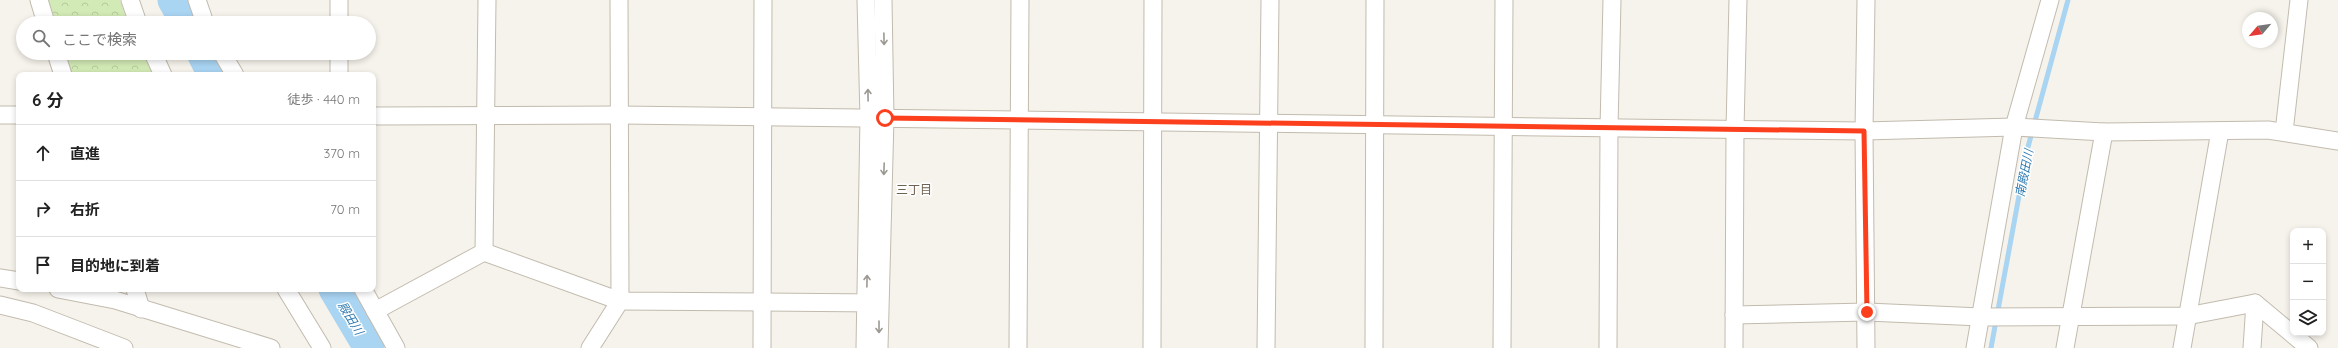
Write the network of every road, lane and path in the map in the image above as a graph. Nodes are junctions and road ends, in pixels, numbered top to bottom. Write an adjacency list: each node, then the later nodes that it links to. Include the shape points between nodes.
1 (39, 0): 20 (street)
2 (130, 0): 21 (street)
3 (197, 0): 22 (street)
4 (339, 0): 23 (street)
5 (487, 0): 36 (street)
6 (619, 0): 34 (street)
7 (763, 0): 37 (street)
8 (866, 0): 38 (street, one-way to 8)
9 (883, 0): 38 (street, one-way to 38)
10 (1020, 0): 39 (street)
11 (1153, 0): 40 (street)
12 (1270, 0): 41 (street)
13 (1375, 0): 42 (street)
14 (1504, 0): 43 (street)
15 (1612, 0): 44 (street)
16 (1738, 0): 46 (street)
17 (1866, 0): 48 (street)
18 (2050, 0): 45 (street)
19 (2299, 0): 50 (street)
20 (44, 16)
21 (136, 16)
22 (203, 16)
23 (339, 16)
24 (58, 60): 28 (street)
25 (156, 60): 29 (street)
26 (226, 60): 30 (street)
27 (339, 60): 31 (street)
28 (62, 72)
29 (162, 72)
30 (233, 72)
31 (339, 72)
32 (0, 115): 33 (street)
33 (16, 115)
34 (620, 115): 36 (street); 37 (street); 59 (street)
35 (376, 116): 36 (street)
36 (486, 116): 52 (street)
37 (762, 117): 38 (street); 60 (street)
38 (877, 118): 39 (street); 62 (street)
39 (1018, 120): 40 (street); 79 (street)
40 (1153, 122): 41 (street); 80 (street)
41 (1268, 123): 42 (street); 81 (street)
42 (1374, 125): 43 (street); 82 (street)
43 (1503, 126): 44 (street); 83 (street)
44 (1609, 128): 46 (street); 84 (street)
45 (2018, 128): 48 (street); 49 (street); 70 (street)
46 (1735, 129): 48 (street); 67 (street)
47 (2220, 130): 49 (street); 50 (street); 69 (street)
48 (1864, 131): 66 (street)
49 (2104, 132): 68 (street)
50 (2284, 132): 51 (street)
51 (2338, 141)
52 (484, 252): 59 (street); 65 (street)
53 (0, 278): 54 (street)
54 (16, 281)
55 (74, 292): 64 (street, via 116,300)
56 (136, 292): 64 (street)
57 (288, 292): 73 (street)
58 (364, 292): 65 (street)
59 (620, 301): 60 (street); 75 (street)
60 (763, 302): 62 (street); 76 (street)
61 (2255, 302): 69 (street); 90 (street); 91 (street)
62 (873, 303): 77 (street); 78 (street, one-way to 78)
63 (0, 305): 71 (street, via 33,313)
64 (141, 309): 72 (street)
65 (376, 310): 74 (street)
66 (1867, 312): 67 (street); 70 (street); 86 (street)
67 (1734, 315): 85 (street)
68 (2072, 316): 69 (street); 70 (street); 88 (street)
69 (2187, 316): 89 (street)
70 (1985, 317): 87 (street)
71 (124, 348)
72 (271, 348)
73 (322, 348)
74 (396, 348)
75 (590, 348)
76 (762, 348)
77 (865, 348)
78 (879, 348)
79 (1018, 348)
80 (1152, 348)
81 (1266, 348)
82 (1374, 348)
83 (1502, 348)
84 (1608, 348)
85 (1734, 348)
86 (1866, 348)
87 (1975, 348)
88 (2065, 348)
89 (2182, 348)
90 (2252, 348)
91 (2308, 348)

